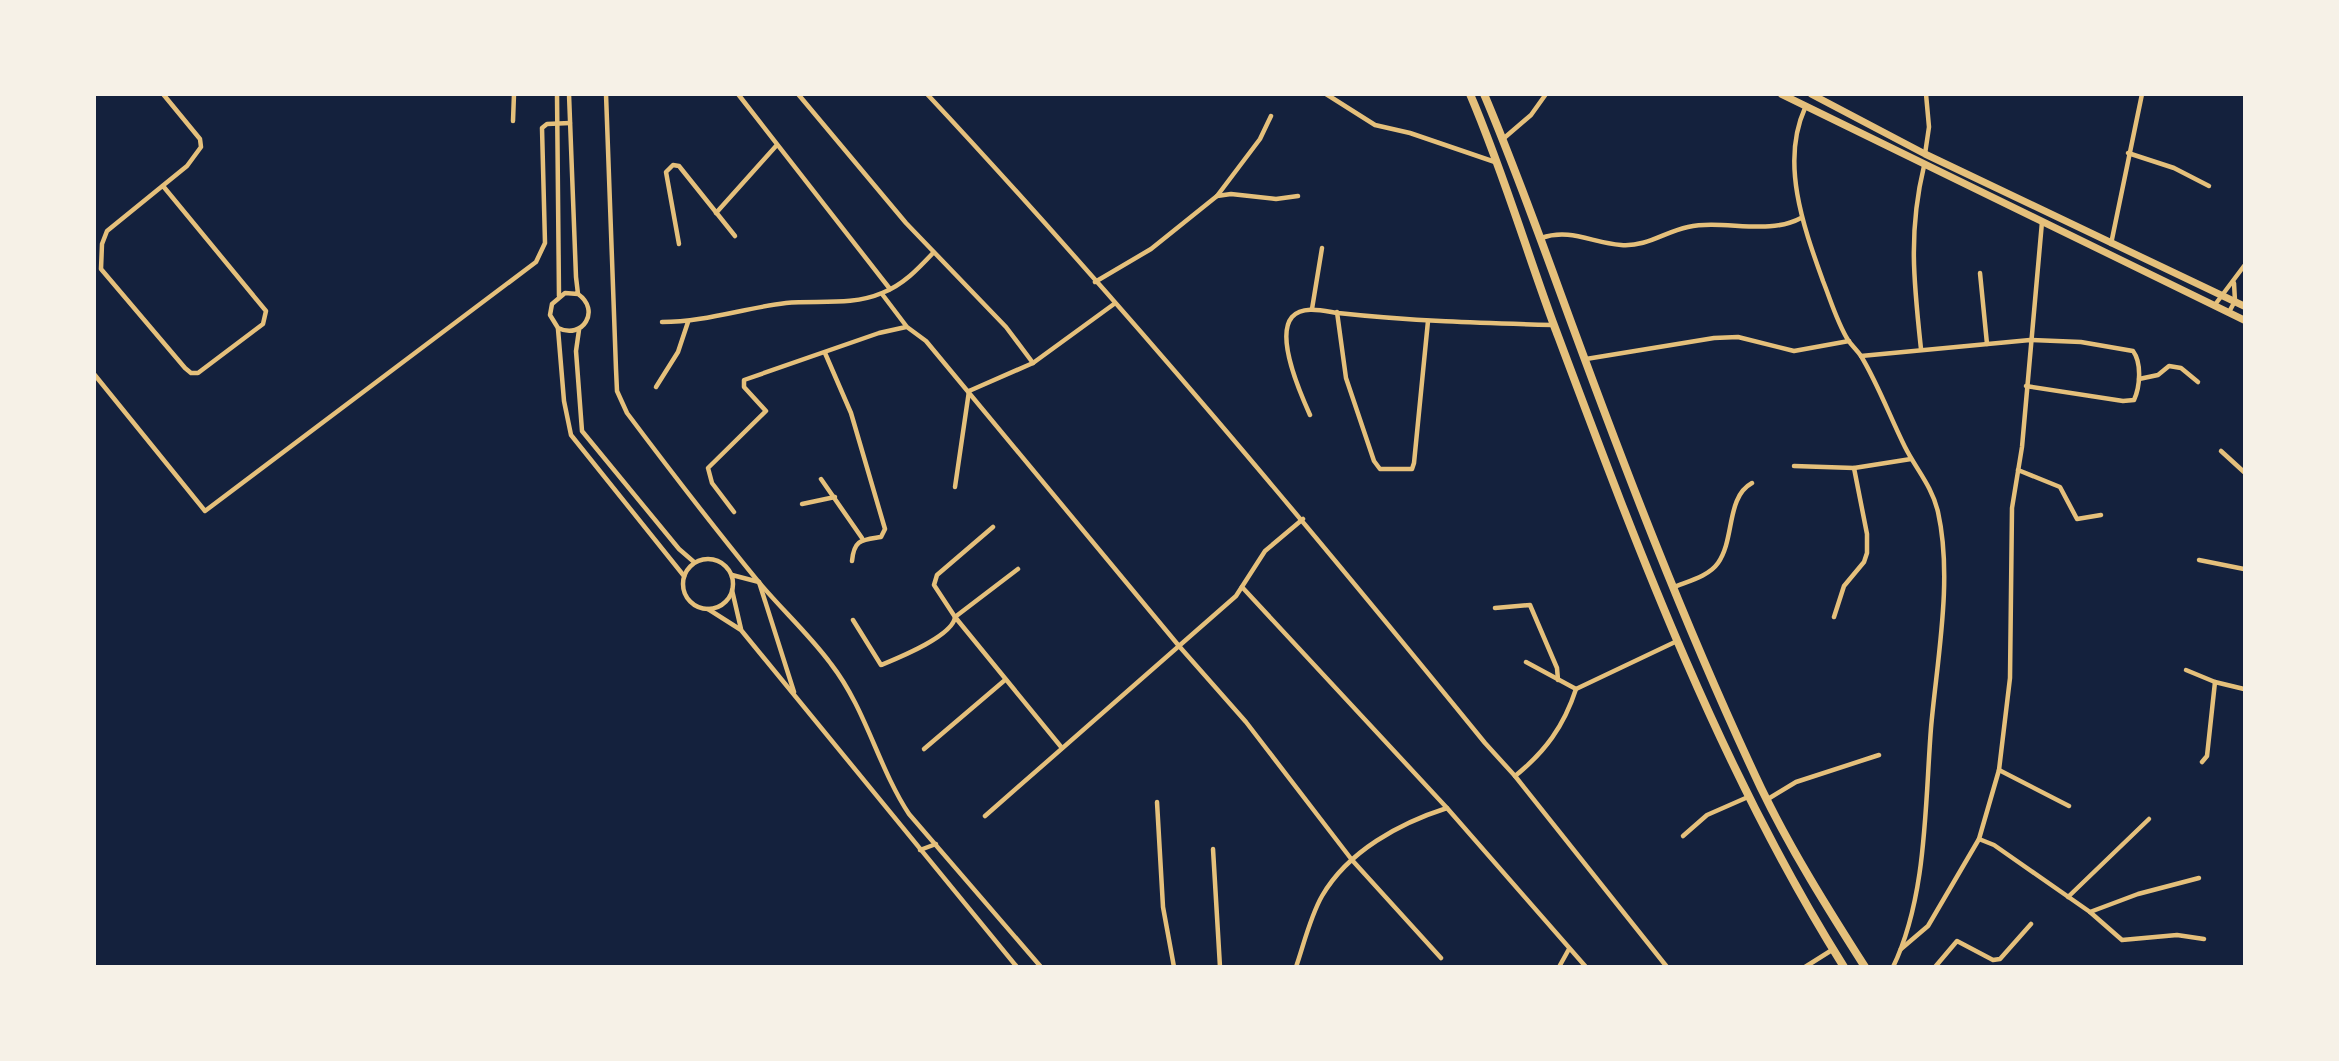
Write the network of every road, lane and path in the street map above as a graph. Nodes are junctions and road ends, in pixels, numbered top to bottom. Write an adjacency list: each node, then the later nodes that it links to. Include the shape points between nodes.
1 (163, 94): 29 (street, via 200,139 201,147)
2 (514, 94): 19 (street)
3 (557, 94): 20 (street)
4 (569, 94): 21 (street)
5 (606, 94): 103 (street, via 617,391 626,413)
6 (738, 94): 23 (street)
7 (798, 94): 40 (street)
8 (927, 94): 43 (street)
9 (1326, 94): 26 (street, via 1375,125)
10 (1470, 94): 26 (main road)
11 (1484, 94): 22 (main road)
12 (1546, 94): 22 (street, via 1531,115)
13 (1781, 94): 17 (main road)
14 (1811, 94): 25 (main road)
15 (1926, 94): 25 (street, via 1929,127)
16 (2142, 94): 24 (street)
17 (1805, 108): 27 (main road); 33 (street, via 1794,146)
18 (1271, 116): 30 (street, via 1260,139)
19 (513, 121)
20 (556, 123): 21 (street); 49 (street); 73 (street, via 547,124 541,136 545,243 536,262 205,511)
21 (570, 123): 46 (street)
22 (1503, 139): 36 (main road)
23 (776, 146): 32 (street); 45 (street)
24 (2128, 153): 28 (street); 38 (street)
25 (1924, 155): 38 (main road)
26 (1499, 163): 61 (main road)
27 (1924, 166): 34 (main road); 68 (street, via 1912,240 1912,283)
28 (2209, 186)
29 (163, 187): 29 (street, via 266,311 263,324 198,373 185,368 101,269 107,231)
30 (1217, 196): 31 (street); 43 (street, via 1151,249)
31 (1298, 196)
32 (716, 214): 35 (street); 37 (street, via 679,166 670,167 666,172)
33 (1801, 218): 36 (street, via 1777,225 1688,227 1639,245 1567,233); 66 (street)
34 (2042, 222): 52 (main road); 65 (street)
35 (736, 236)
36 (1541, 238): 71 (main road)
37 (679, 244)
38 (2111, 244): 48 (main road)
39 (1322, 248): 54 (street)
40 (933, 253): 45 (street); 72 (street, via 1006,327)
41 (2245, 267): 44 (street)
42 (1980, 273): 67 (street)
43 (1095, 282): 51 (street)
44 (2234, 282): 48 (street); 50 (street)
45 (890, 289): 47 (street)
46 (578, 294): 49 (street); 64 (street, via 590,312)
47 (882, 294): 60 (street, via 859,300 788,303); 62 (street)
48 (2221, 294): 50 (main road); 52 (street)
49 (559, 296): 63 (street, via 550,314)
50 (2235, 301): 53 (main road); 56 (street)
51 (1114, 303): 72 (street); 93 (street)
52 (2214, 306): 56 (main road)
53 (2245, 306)
54 (1312, 309): 55 (street); 79 (street, via 1294,314 1287,334 1296,382)
55 (1336, 312): 58 (street); 58 (street, via 1346,378 1380,469 1406,471 1414,463)
56 (2229, 312): 57 (main road)
57 (2245, 320)
58 (1428, 321): 61 (street)
59 (662, 322): 60 (street)
60 (688, 322): 77 (street)
61 (1554, 325): 113 (main road)
62 (907, 327): 69 (street); 78 (street, via 926,341)
63 (558, 328): 64 (street); 102 (street, via 571,435)
64 (579, 330): 98 (street, via 576,351 582,431 678,549)
65 (2030, 340): 67 (street); 74 (street, via 2133,351); 76 (street)
66 (1849, 341): 70 (street); 71 (street, via 1794,351 1738,337 1714,338)
67 (1987, 344): 68 (street)
68 (1921, 349): 70 (street)
69 (825, 353): 91 (street, via 744,380 744,387 766,411 708,468 712,483); 95 (street, via 851,414 885,529 881,537)
70 (1861, 356): 81 (street)
71 (1586, 359): 105 (main road)
72 (1033, 363): 78 (street)
73 (94, 374)
74 (2139, 379): 75 (street, via 2158,375 2169,366 2180,368); 76 (street, via 2134,400 2123,401)
75 (2198, 382)
76 (2026, 386): 84 (street)
77 (656, 387)
78 (969, 391): 88 (street); 114 (street)
79 (1310, 415)
80 (2221, 451): 85 (street)
81 (1911, 459): 83 (street); 149 (street, via 1928,482 1938,513 1942,621 1924,827)
82 (1794, 466): 83 (street)
83 (1854, 468): 110 (street, via 1867,553 1844,586)
84 (2018, 470): 92 (street, via 2060,487 2077,519); 127 (street, via 2012,508 2010,678)
85 (2245, 472)
86 (821, 479): 89 (street)
87 (1752, 483): 105 (street, via 1738,495 1727,545 1718,563 1703,576)
88 (955, 487)
89 (835, 497): 90 (street); 95 (street)
90 (802, 504)
91 (734, 512)
92 (2101, 515)
93 (1303, 519): 104 (street, via 1265,551); 128 (street)
94 (993, 527): 109 (street, via 934,580)
95 (862, 538): 97 (street)
96 (2199, 560): 100 (street)
97 (852, 561)
98 (695, 562): 101 (street, via 716,560); 102 (street)
99 (1018, 569): 109 (street)
100 (2245, 569)
101 (732, 575): 103 (street); 106 (street)
102 (684, 576): 108 (street, via 686,597 695,606)
103 (759, 582): 122 (street); 138 (street, via 838,674 891,787)
104 (1242, 587): 114 (street); 133 (street)
105 (1674, 588): 130 (main road)
106 (732, 590): 108 (street, via 723,604); 112 (street)
107 (1495, 608): 118 (street, via 1530,605)
108 (708, 609): 112 (street)
109 (955, 617): 111 (street, via 950,628 881,665); 117 (street)
110 (1835, 617)
111 (853, 620)
112 (741, 630): 122 (street)
113 (1675, 642): 120 (street); 129 (main road)
114 (1179, 646): 123 (street); 141 (street, via 1246,722)
115 (1526, 662): 118 (street)
116 (2186, 670): 119 (street)
117 (1005, 680): 123 (street); 124 (street)
118 (1558, 680): 120 (street)
119 (2214, 682): 121 (street); 126 (street, via 2207,756)
120 (1576, 689): 128 (street, via 1553,739)
121 (2245, 689)
122 (796, 697): 140 (street)
123 (1062, 748): 134 (street)
124 (924, 749)
125 (1879, 755): 130 (street, via 1796,782)
126 (2202, 762)
127 (1999, 770): 132 (street); 137 (street)
128 (1515, 776): 158 (street)
129 (1749, 797): 136 (street, via 1707,815); 148 (main road)
130 (1767, 799): 161 (main road)
131 (1157, 802): 153 (street, via 1163,907)
132 (2069, 806)
133 (1447, 808): 141 (street, via 1391,831); 147 (street)
134 (985, 816)
135 (2149, 819): 143 (street)
136 (1683, 836)
137 (1979, 839): 143 (street); 149 (street, via 1928,926)
138 (936, 844): 140 (street); 152 (street)
139 (1213, 849): 154 (street)
140 (920, 850): 151 (street)
141 (1352, 860): 150 (street); 155 (street, via 1321,897)
142 (2199, 878): 144 (street)
143 (2068, 897): 144 (street)
144 (2091, 912): 146 (street, via 2126,941 2177,936)
145 (2031, 924): 163 (street, via 2000,959 1993,960 1957,941)
146 (2204, 939)
147 (1569, 949): 156 (street); 157 (street)
148 (1833, 949): 159 (street); 160 (main road)
149 (1902, 949): 162 (street)
150 (1441, 958)
151 (1017, 967)
152 (1041, 967)
153 (1174, 967)
154 (1220, 967)
155 (1296, 967)
156 (1559, 967)
157 (1586, 967)
158 (1667, 967)
159 (1805, 967)
160 (1844, 967)
161 (1865, 967)
162 (1893, 967)
163 (1935, 967)

